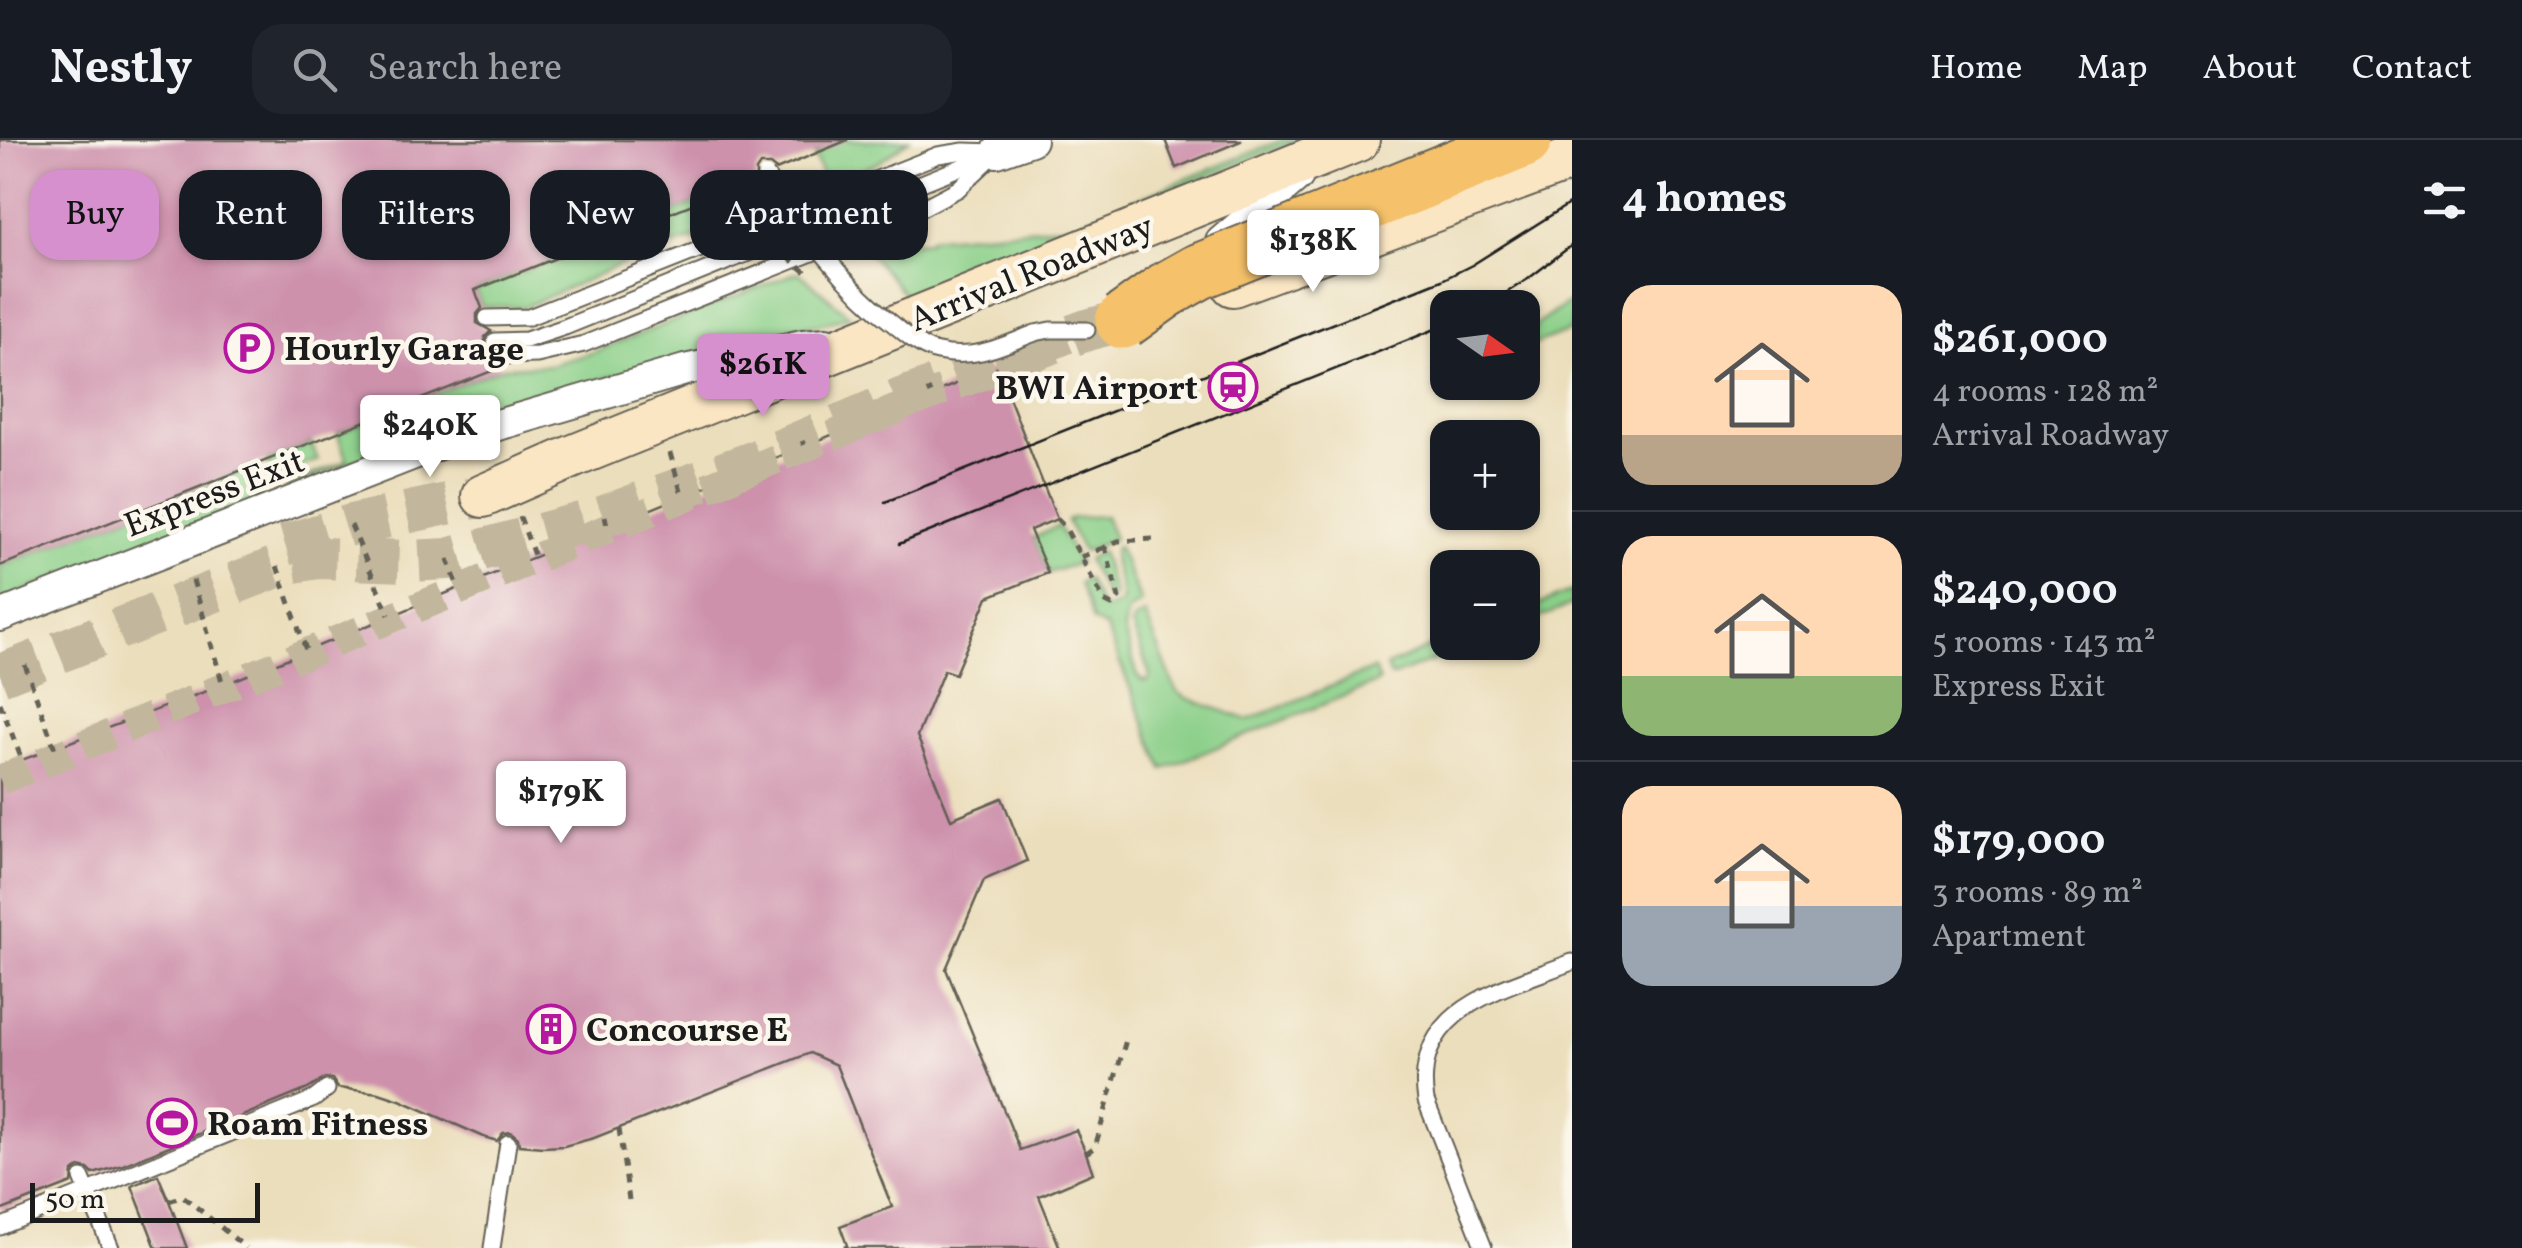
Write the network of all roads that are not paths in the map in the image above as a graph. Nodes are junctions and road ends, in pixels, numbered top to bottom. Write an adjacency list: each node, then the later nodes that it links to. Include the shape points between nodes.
1 (1031, 140): 4 (street)
2 (1524, 140): 6 (highway)
3 (1348, 144): 7 (street); 11 (main road, Arrival Roadway)
4 (997, 152): 4 (lane, bridge, via 958,190 912,213 598,339 554,352 498,348 546,335); 9 (lane, via 938,154 529,316)
5 (1572, 158): 6 (main road)
6 (1472, 179): 10 (highway, bridge, via 1198,272)
7 (1221, 242)
8 (829, 260): 10 (lane, bridge, via 884,318 928,349 949,354 985,352 1050,330)
9 (487, 318)
10 (1105, 325)
11 (862, 340): 12 (main road, Arrival Roadway); 13 (street, Express Exit, via 685,370 457,437)
12 (483, 496)
13 (0, 616)
14 (1572, 962): 21 (lane, via 1462,1009 1428,1054 1426,1101)
15 (326, 1089): 17 (lane)
16 (508, 1143): 20 (lane)
17 (84, 1184): 18 (lane); 19 (lane)
18 (0, 1227)
19 (112, 1248)
20 (492, 1248)
21 (1484, 1248)

